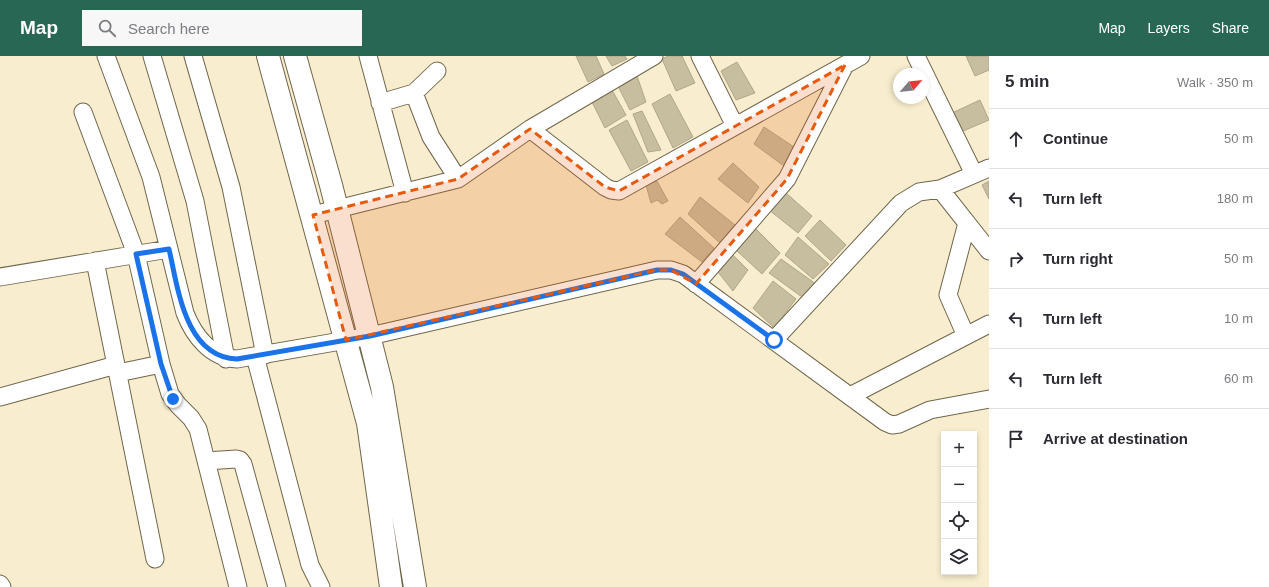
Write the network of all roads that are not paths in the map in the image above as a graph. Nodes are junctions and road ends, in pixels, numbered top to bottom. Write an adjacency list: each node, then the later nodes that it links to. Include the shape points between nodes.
1 (106, 56): 25 (street, via 152,177)
2 (152, 56): 37 (street, via 195,201)
3 (193, 56): 36 (street, via 230,182)
4 (268, 56): 23 (street)
5 (295, 56): 22 (street)
6 (368, 56): 14 (street)
7 (654, 56): 17 (street)
8 (700, 56): 16 (street)
9 (861, 56): 11 (street)
10 (916, 56): 18 (street)
11 (845, 65): 16 (street); 30 (street, via 787,179)
12 (437, 71): 13 (street)
13 (414, 93): 14 (street); 19 (street, via 431,137)
14 (380, 103): 21 (street)
15 (83, 112): 27 (street)
16 (735, 126): 17 (street, via 619,191 605,187)
17 (530, 129): 19 (street)
18 (981, 171): 20 (street)
19 (458, 179): 21 (street)
20 (940, 189): 24 (street); 35 (street, via 919,192 901,203)
21 (404, 192): 22 (street)
22 (338, 209): 23 (street); 32 (street)
23 (312, 215): 34 (street)
24 (967, 223): 26 (street); 33 (street, via 948,295)
25 (169, 249): 27 (street); 37 (street, via 188,323 203,343)
26 (989, 251)
27 (136, 254): 28 (street); 38 (street)
28 (95, 261): 29 (street); 39 (street)
29 (0, 277)
30 (696, 284): 32 (street, via 683,274 671,270 657,270); 35 (street)
31 (989, 324): 33 (street)
32 (370, 336): 34 (street); 51 (street, via 388,415)
33 (966, 336): 40 (street)
34 (346, 340): 36 (street); 50 (street, via 368,423)
35 (774, 340): 40 (street)
36 (260, 356): 37 (street); 49 (street, via 310,565)
37 (226, 359)
38 (161, 364): 39 (street); 43 (street, via 170,394 198,429)
39 (117, 369): 41 (street); 44 (street)
40 (850, 396): 42 (street, via 892,425 930,410)
41 (0, 397)
42 (989, 399)
43 (206, 461): 47 (street); 48 (street, via 236,459 243,464)
44 (155, 559)
45 (0, 584): 46 (street)
46 (2, 587)
47 (238, 587)
48 (277, 587)
49 (321, 587)
50 (391, 587)
51 (415, 587)

